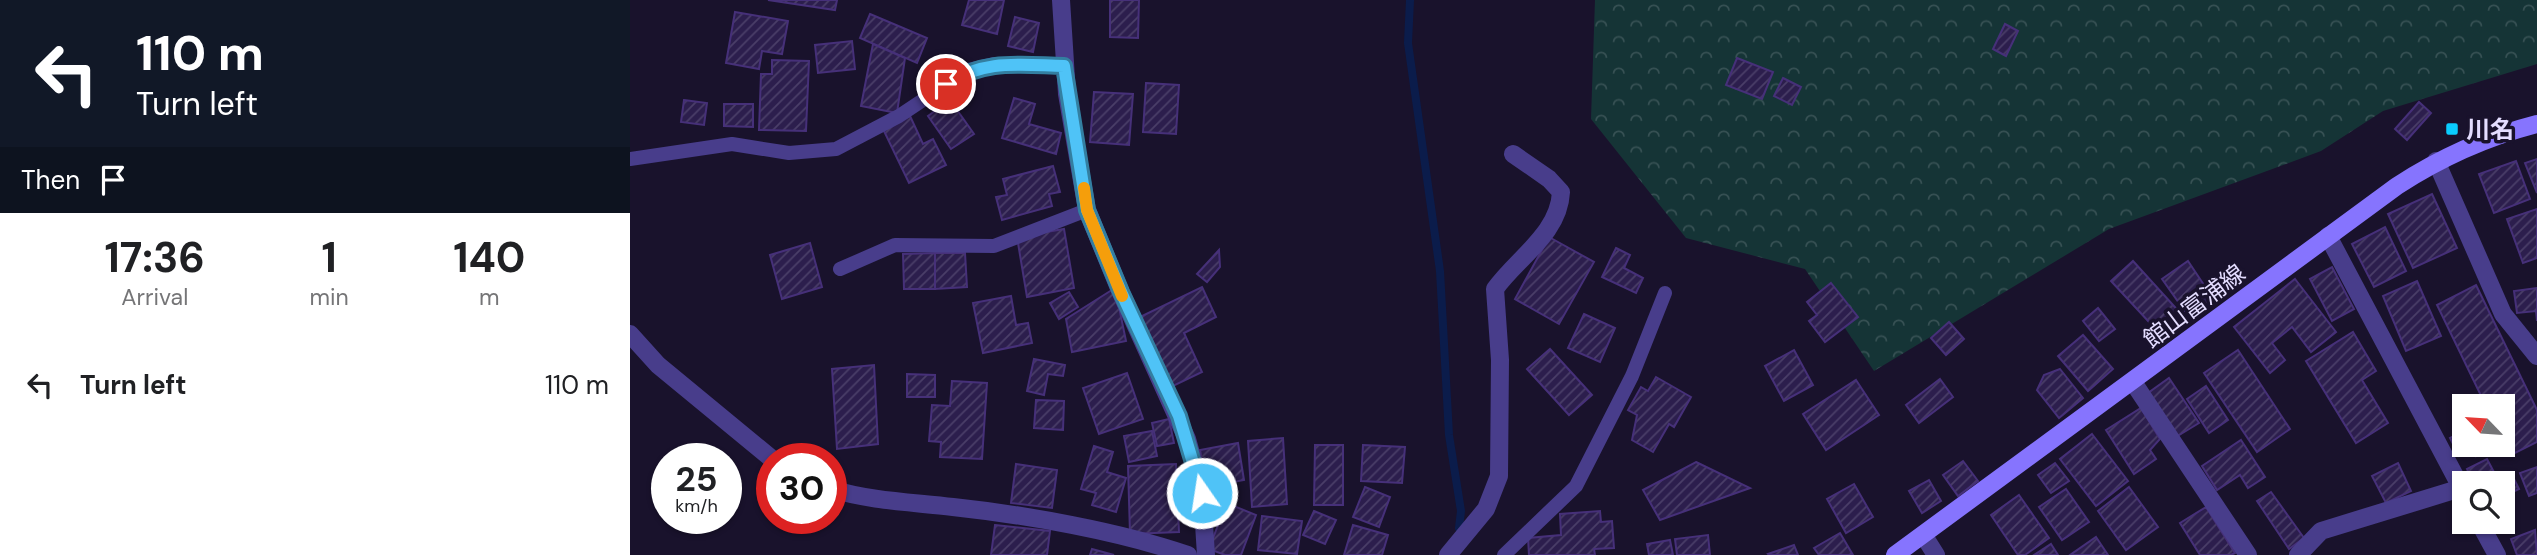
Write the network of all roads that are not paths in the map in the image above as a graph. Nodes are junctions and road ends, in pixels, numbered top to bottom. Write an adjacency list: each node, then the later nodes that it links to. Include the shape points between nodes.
1 (1060, 0): 2 (street)
2 (1064, 66): 5 (lane, via 994,64 968,70 900,116 836,149 789,153 732,144); 7 (street)
3 (2537, 124): 6 (main road, 館山富浦線)
4 (1514, 154): 22 (street, via 1561,192 1560,208 1495,289 1499,476 1486,509)
5 (630, 159)
6 (2435, 161): 8 (main road, 館山富浦線); 12 (street, via 2503,314)
7 (1087, 210): 9 (lane, via 994,246 895,245); 21 (street, via 1187,439 1202,493)
8 (2328, 236): 13 (main road, 館山富浦線); 15 (street)
9 (840, 270)
10 (1665, 293): 23 (lane, via 1632,376 1576,486)
11 (630, 334): 14 (street, via 658,365)
12 (2537, 356)
13 (2133, 382): 19 (main road, 館山富浦線); 26 (street)
14 (756, 446)
15 (2453, 471)
16 (2452, 493): 27 (street, via 2321,531)
17 (847, 494): 20 (street, via 955,507 1142,539)
18 (2486, 534): 28 (street)
19 (1924, 536): 24 (main road, 館山富浦線); 25 (street)
20 (1188, 555)
21 (1206, 555)
22 (1448, 555)
23 (1504, 555)
24 (1895, 555)
25 (1936, 555)
26 (2248, 555)
27 (2298, 555)
28 (2497, 555)

